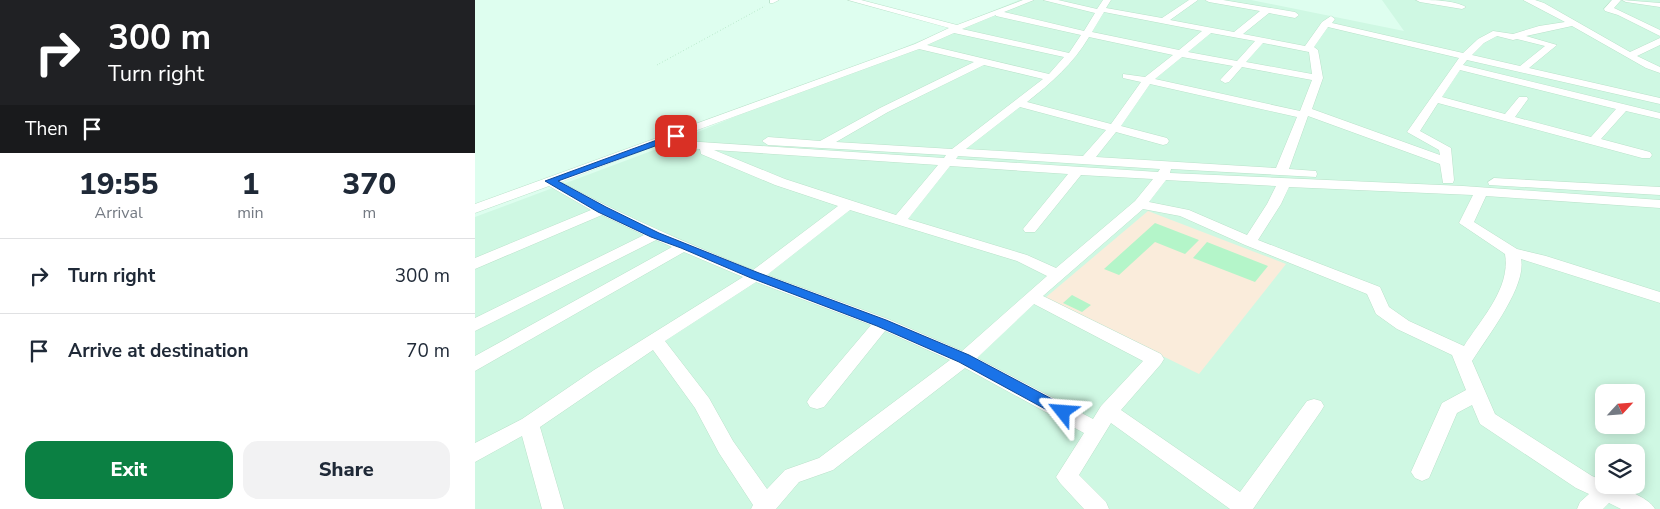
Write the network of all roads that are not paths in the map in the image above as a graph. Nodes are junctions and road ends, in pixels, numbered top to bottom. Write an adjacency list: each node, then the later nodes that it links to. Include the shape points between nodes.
1 (852, 0): 21 (street)
2 (1029, 0): 15 (street)
3 (1047, 0): 13 (street)
4 (1194, 0): 18 (street)
5 (1209, 0): 14 (street)
6 (1420, 0): 12 (street)
7 (1617, 0): 23 (street, via 1608,9)
8 (1626, 0): 10 (street)
9 (1532, 1): 19 (street)
10 (1641, 1): 11 (street)
11 (1660, 5)
12 (1462, 6)
13 (1103, 7): 18 (street); 24 (street)
14 (1267, 10): 16 (street); 25 (street)
15 (996, 13): 21 (street); 24 (street)
16 (1295, 15)
17 (1334, 16): 20 (street)
18 (1163, 21): 22 (street)
19 (1573, 23): 26 (street); 34 (street)
20 (1325, 24): 30 (street, via 1308,49); 33 (street)
21 (956, 29): 29 (street); 32 (street)
22 (1209, 30): 25 (street); 31 (street)
23 (1660, 33)
24 (1085, 35): 31 (street); 32 (street)
25 (1236, 35): 27 (street)
26 (1516, 36): 33 (street, via 1496,33); 38 (street, via 1552,45)
27 (1261, 40): 30 (street); 36 (street)
28 (1660, 41): 34 (street)
29 (918, 46): 35 (street); 56 (street)
30 (1313, 50): 42 (street)
31 (1179, 54): 36 (street); 43 (street)
32 (1071, 56): 41 (street)
33 (1465, 56): 37 (street); 38 (street)
34 (1631, 56): 39 (street)
35 (982, 62): 41 (street); 60 (street)
36 (1238, 65): 42 (street); 44 (street)
37 (1458, 67): 46 (street); 48 (street)
38 (1523, 68): 45 (street)
39 (1660, 70)
40 (1127, 76): 43 (street)
41 (1051, 78): 50 (street)
42 (1318, 78): 52 (street)
43 (1148, 80): 52 (street); 55 (street)
44 (1225, 80)
45 (1606, 89): 48 (street); 49 (street)
46 (1436, 99): 54 (street); 64 (street, via 1413,132 1445,148)
47 (1523, 99): 54 (street)
48 (1599, 101): 51 (street)
49 (1660, 101)
50 (1018, 103): 55 (street); 63 (street)
51 (1624, 106): 53 (street); 58 (street)
52 (1304, 113): 64 (street); 67 (street)
53 (1660, 116)
54 (1508, 118): 58 (street)
55 (1114, 128): 57 (street); 65 (street)
56 (676, 136): 59 (street); 60 (street)
57 (1163, 141)
58 (1593, 141): 62 (street)
59 (657, 143): 61 (street); 69 (street)
60 (823, 144): 63 (street)
61 (692, 146): 63 (street); 74 (street, via 780,182)
62 (1646, 155)
63 (951, 157): 65 (street); 77 (street)
64 (1447, 162): 68 (street)
65 (1082, 166): 66 (street); 78 (street)
66 (1165, 171): 67 (street); 72 (street)
67 (1282, 178): 68 (street); 71 (street); 80 (street, via 1274,204)
68 (1448, 180): 70 (street)
69 (550, 181): 75 (street); 76 (street)
70 (1660, 191)
71 (1481, 192): 73 (street); 82 (street, via 1466,223)
72 (1140, 204): 80 (street, via 1183,213); 84 (street)
73 (1660, 204)
74 (848, 205): 77 (street); 85 (street)
75 (475, 209)
76 (602, 210): 79 (street); 83 (street)
77 (900, 220): 84 (street, via 1022,258)
78 (1030, 229)
79 (655, 235): 81 (street); 89 (street)
80 (1250, 242): 92 (street, via 1375,291 1382,310 1403,325 1459,351)
81 (685, 246): 85 (street); 93 (street)
82 (1512, 252): 87 (street); 92 (street, via 1515,267 1509,289)
83 (475, 264)
84 (1057, 275): 86 (street)
85 (755, 276): 88 (street); 90 (street)
86 (1032, 297): 91 (street); 97 (street, via 1155,359)
87 (1660, 298)
88 (882, 323): 91 (street); 95 (street)
89 (475, 325)
90 (655, 340): 98 (street); 105 (street, via 698,397)
91 (964, 359): 99 (street); 105 (street, via 826,464 792,476)
92 (1463, 361): 94 (street)
93 (475, 364)
94 (1477, 393): 101 (street, via 1449,408); 102 (street, via 1487,420)
95 (817, 402)
96 (1314, 406): 97 (street, via 1243,506)
97 (1108, 411): 99 (street)
98 (529, 424): 100 (street); 106 (street)
99 (1097, 430): 107 (street, via 1067,476)
100 (475, 454)
101 (1422, 472)
102 (1595, 486)
103 (1605, 494): 108 (street)
104 (1614, 494): 109 (street)
105 (764, 507)
106 (553, 509)
107 (1098, 509)
108 (1589, 509)
109 (1644, 509)

